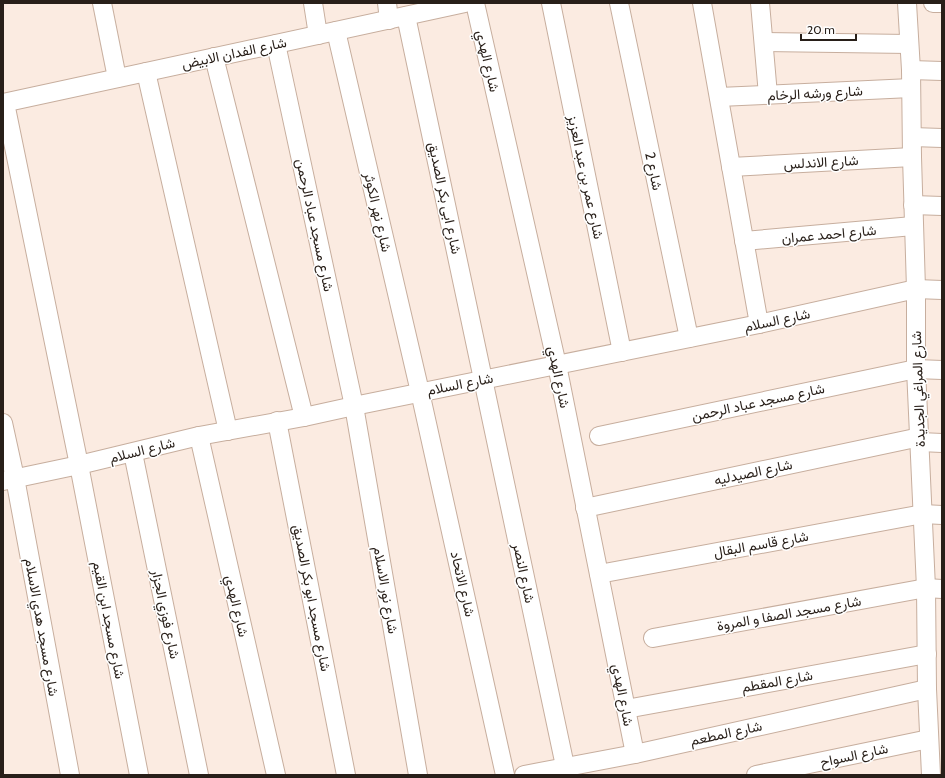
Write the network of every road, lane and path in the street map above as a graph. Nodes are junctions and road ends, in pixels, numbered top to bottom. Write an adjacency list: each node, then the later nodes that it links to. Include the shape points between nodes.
1 (102, 3): 22 (street)
2 (313, 3): 14 (street, شارع نهر الكوثر)
3 (475, 3): 40 (street, شارع الهدي)
4 (551, 3): 39 (street, شارع عمر بن عبد العزيز)
5 (620, 3): 38 (street, شارع 2)
6 (702, 3): 25 (street)
7 (760, 3): 15 (street)
8 (907, 3): 17 (street, شارع المراغي الجديدة)
9 (933, 3): 10 (street)
10 (942, 3)
11 (455, 4): 13 (street, شارع الفدان الابيض)
12 (388, 11): 13 (street, شارع الفدان الابيض); 14 (street, شارع الفدان الابيض)
13 (406, 16): 43 (street, شارع ابى بكر الصديق)
14 (327, 33): 16 (street, شارع الفدان الابيض); 44 (street, شارع نهر الكوثر)
15 (764, 42): 17 (street); 24 (street)
16 (276, 44): 18 (street, شارع الفدان الابيض); 45 (street, شارع مسجد عباد الرحمن)
17 (909, 44): 19 (street, شارع المراغي الجديدة)
18 (214, 57): 20 (street, شارع الفدان الابيض); 46 (street)
19 (911, 70): 21 (street); 23 (street, شارع المراغي الجديدة)
20 (146, 72): 22 (street, شارع الفدان الابيض); 49 (street)
21 (942, 72)
22 (117, 78): 26 (street, شارع الفدان الابيض)
23 (911, 88): 24 (street, شارع ورشه الرخام); 27 (street, شارع المراغي الجديدة)
24 (768, 95): 25 (street, شارع ورشه الرخام)
25 (718, 97): 30 (street)
26 (4, 103): 55 (street, شارع مسجد ابن القيم)
27 (912, 137): 28 (street); 29 (street, شارع المراغي الجديدة)
28 (942, 138)
29 (912, 157): 30 (street, شارع الاندلس); 31 (street, شارع المراغي الجديدة)
30 (731, 167): 34 (street)
31 (913, 205): 32 (street); 33 (street, شارع المراغي الجديدة)
32 (942, 206)
33 (914, 226): 34 (street, شارع احمد عمران); 35 (street, شارع المراغي الجديدة)
34 (744, 241): 37 (street)
35 (916, 289): 36 (street, شارع السلام); 37 (street, شارع السلام); 41 (street, شارع المراغي الجديدة)
36 (942, 290)
37 (759, 324): 38 (street, شارع السلام)
38 (689, 338): 39 (street, شارع السلام)
39 (622, 352): 40 (street, شارع السلام)
40 (557, 365): 43 (street, شارع السلام); 57 (street, شارع الهدي)
41 (916, 369): 42 (street, شارع مسجد عباد الرحمن); 51 (street, شارع مسجد عباد الرحمن); 52 (street, شارع المراغي الجديدة)
42 (942, 370)
43 (483, 380): 44 (street, شارع السلام); 68 (street, شارع النصر)
44 (420, 392): 45 (street, شارع السلام); 75 (street, شارع الاتحاد)
45 (354, 406): 46 (street, شارع السلام); 74 (street, شارع نور الاسلام)
46 (304, 417): 47 (street, شارع السلام)
47 (277, 421): 49 (street, شارع السلام); 73 (street, شارع مسجد ابو بكر الصديق)
48 (3, 423): 56 (street, شارع مسجد هدي الاسلام)
49 (228, 431): 50 (street, شارع السلام)
50 (199, 436): 54 (street, شارع السلام); 72 (street, شارع الهدي)
51 (600, 436)
52 (920, 439): 53 (street, شارع الصيدليه); 57 (street, شارع الصيدليه); 58 (street, شارع المراغي الجديدة)
53 (942, 444)
54 (132, 452): 55 (street, شارع السلام); 71 (street, شارع فوزي الجزار)
55 (79, 465): 56 (street, شارع السلام); 70 (street, شارع مسجد ابن القيم)
56 (9, 480): 69 (street, شارع مسجد هدي الاسلام)
57 (585, 508): 60 (street, شارع الهدي)
58 (923, 514): 59 (street, شارع قاسم البقال); 60 (street, شارع قاسم البقال); 61 (street, شارع المراغي الجديدة)
59 (942, 515)
60 (599, 574): 65 (street, شارع الهدي)
61 (934, 589): 62 (street, شارع مسجد الصفا و المروة); 63 (street, شارع المراغي الجديدة)
62 (652, 638)
63 (932, 658): 64 (street, شارع المراغي الجديدة); 65 (street, شارع المقطم)
64 (927, 689): 66 (street, شارع المراغي الجديدة); 67 (street, شارع المطعم)
65 (626, 709): 67 (street, شارع الهدي)
66 (929, 739): 77 (street, شارع السواح); 78 (street, شارع المراغي الجديدة)
67 (635, 754): 68 (street, شارع المطعم)
68 (566, 771): 76 (street, شارع المطعم)
69 (70, 775)
70 (139, 775)
71 (199, 775)
72 (276, 775)
73 (346, 775)
74 (418, 775)
75 (505, 775)
76 (524, 775)
77 (756, 775)
78 (931, 775)

